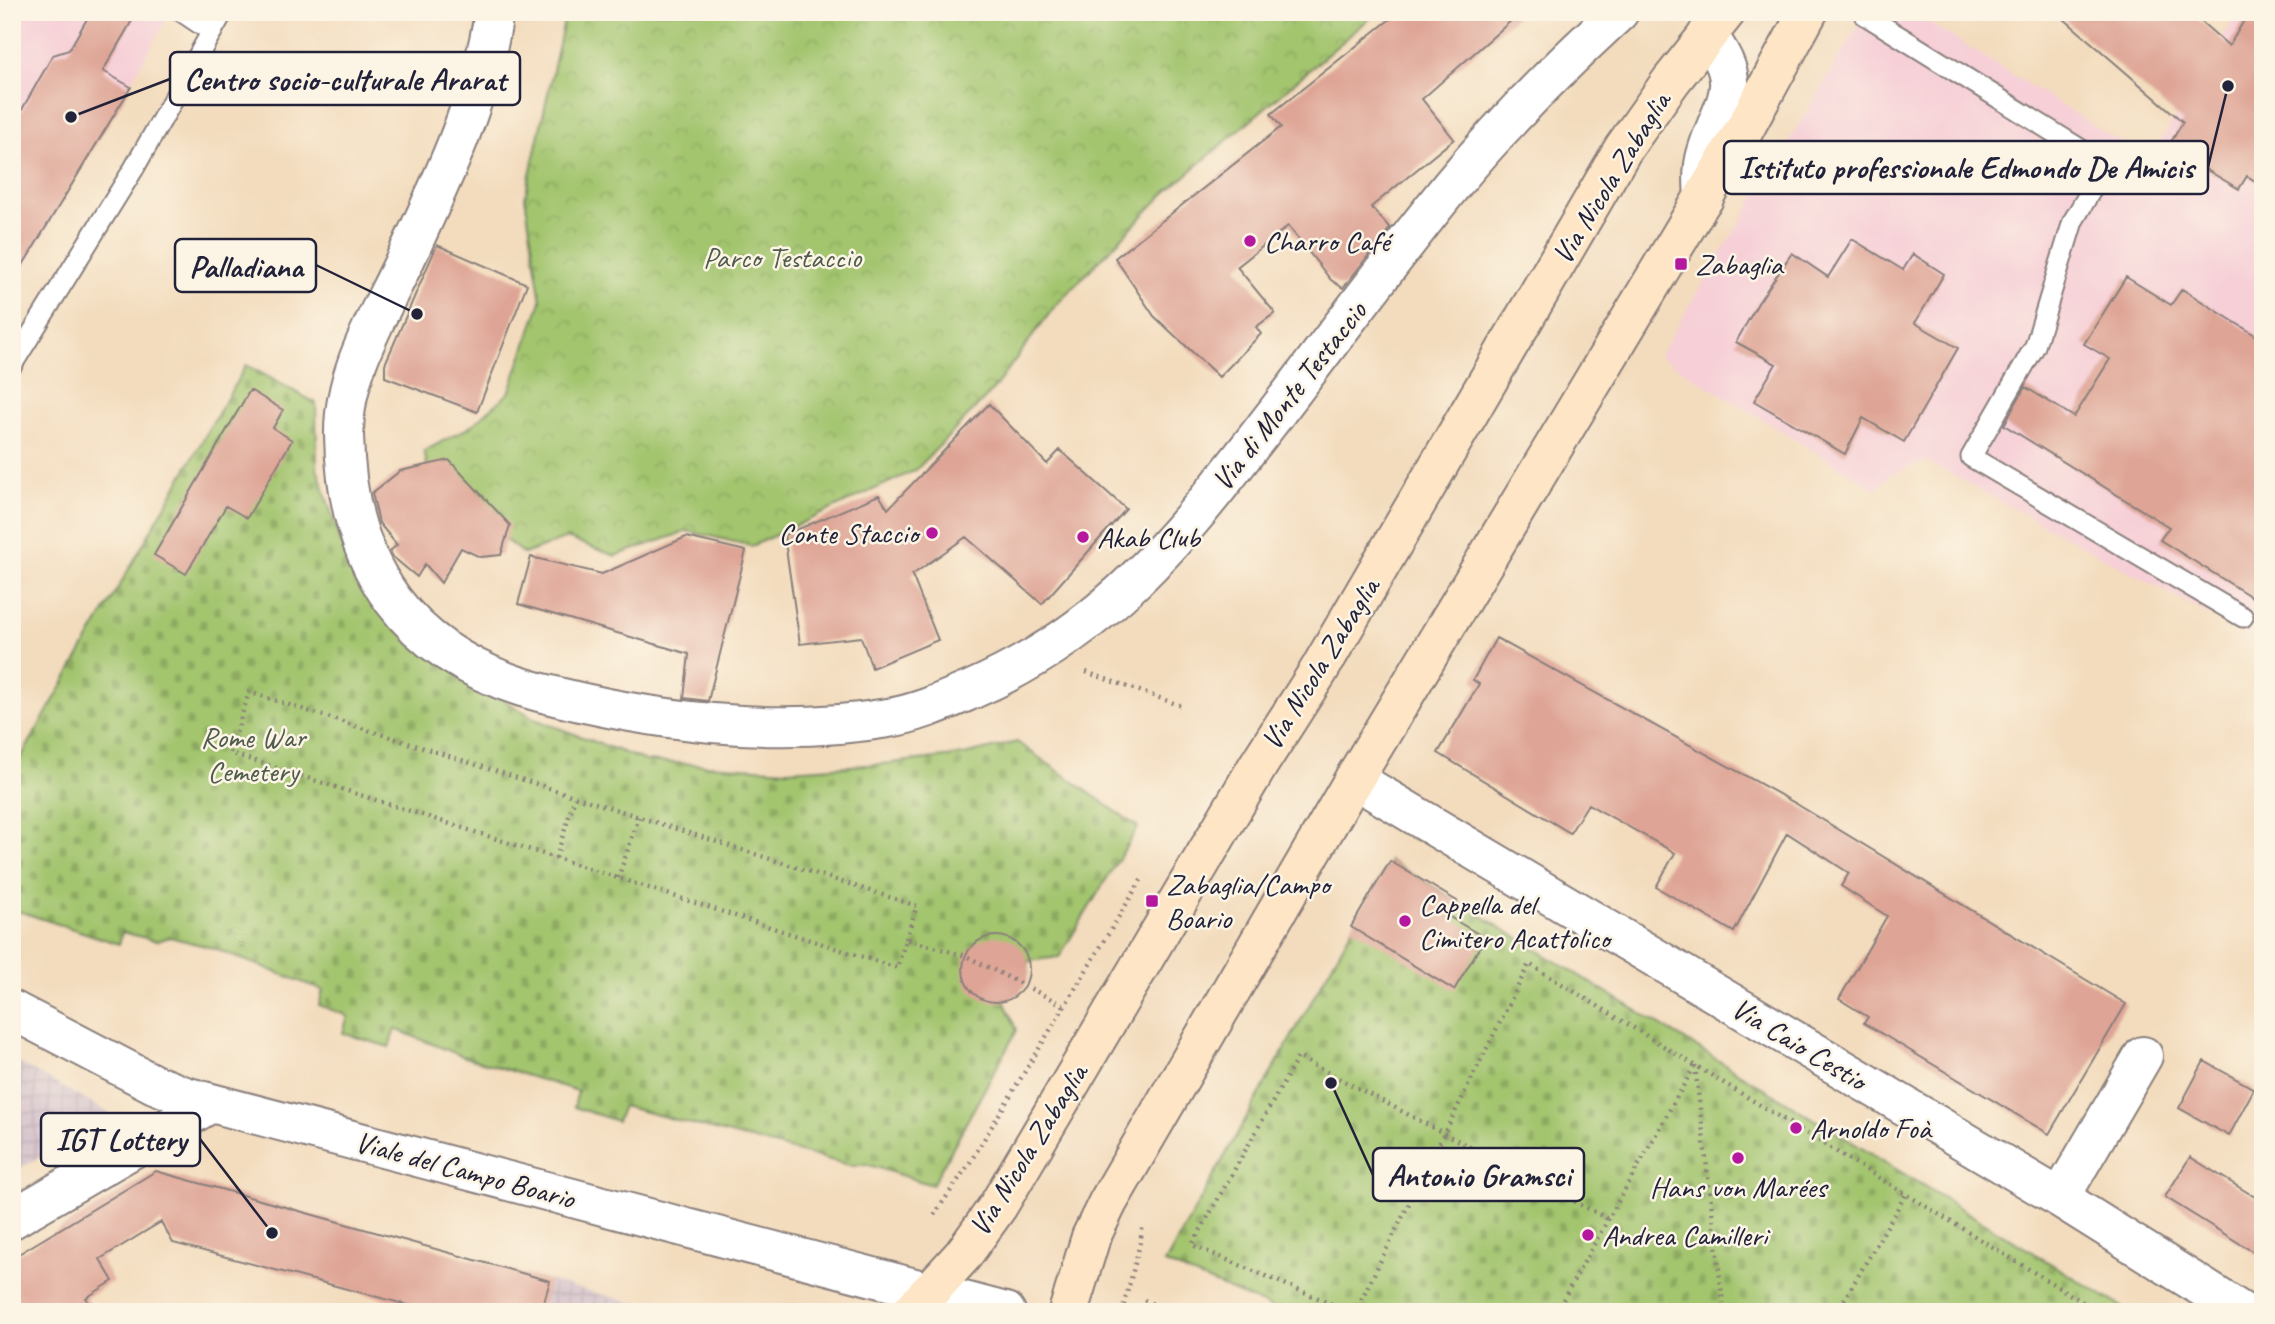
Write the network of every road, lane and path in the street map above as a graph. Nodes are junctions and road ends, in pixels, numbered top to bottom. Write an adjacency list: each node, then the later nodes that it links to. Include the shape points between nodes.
1 (182, 12): 8 (lane)
2 (223, 12): 8 (lane)
3 (494, 12): 12 (street, Via di Monte Testaccio, via 465,118 357,361 344,410 347,488 357,534 373,572 394,601 435,642 485,676 557,697 681,719 798,726 892,718 955,697)
4 (1619, 12): 12 (street, Via di Monte Testaccio, via 1508,120 1452,185 1179,534 1127,591)
5 (1808, 12): 9 (street, Via Nicola Zabaglia)
6 (1866, 15): 11 (lane, via 2106,165 2073,220 2035,346 1971,457)
7 (1716, 24): 9 (street, Via Nicola Zabaglia, via 1730,79 1726,106 1705,156); 31 (street, Via Nicola Zabaglia, via 1623,149 1325,660 998,1206)
8 (212, 32): 10 (lane)
9 (1704, 198): 14 (street, Via Nicola Zabaglia)
10 (12, 365)
11 (2243, 617)
12 (1039, 655): 13 (path)
13 (1182, 706)
14 (1354, 779): 27 (street, Via Caio Cestio); 33 (street, Via Nicola Zabaglia, via 1108,1202 1091,1237)
15 (575, 797): 16 (path); 17 (path); 17 (path, via 249,692 230,753)
16 (639, 817): 18 (path); 19 (path, via 917,906)
17 (556, 858): 18 (path)
18 (618, 878): 19 (path, via 897,968)
19 (906, 939): 20 (path, via 966,956)
20 (1065, 1006)
21 (12, 1010): 24 (street, Viale del Campo Boario, via 154,1084)
22 (2143, 1056): 27 (street)
23 (1695, 1065): 25 (path, via 1529,964); 26 (path); 29 (path); 37 (path)
24 (211, 1103): 28 (street); 31 (street, Viale del Campo Boario)
25 (1444, 1133): 29 (path); 35 (path); 35 (path, via 1298,1057 1192,1245)
26 (1906, 1194): 38 (path); 39 (path)
27 (2060, 1198): 40 (street, Via Caio Cestio)
28 (12, 1219)
29 (1608, 1219): 36 (path)
30 (1144, 1300): 34 (path)
31 (921, 1302): 32 (street, Viale del Campo Boario)
32 (1006, 1312)
33 (1068, 1312)
34 (1171, 1312)
35 (1353, 1312)
36 (1556, 1312)
37 (1724, 1312)
38 (1837, 1312)
39 (2099, 1312)
40 (2242, 1312)

